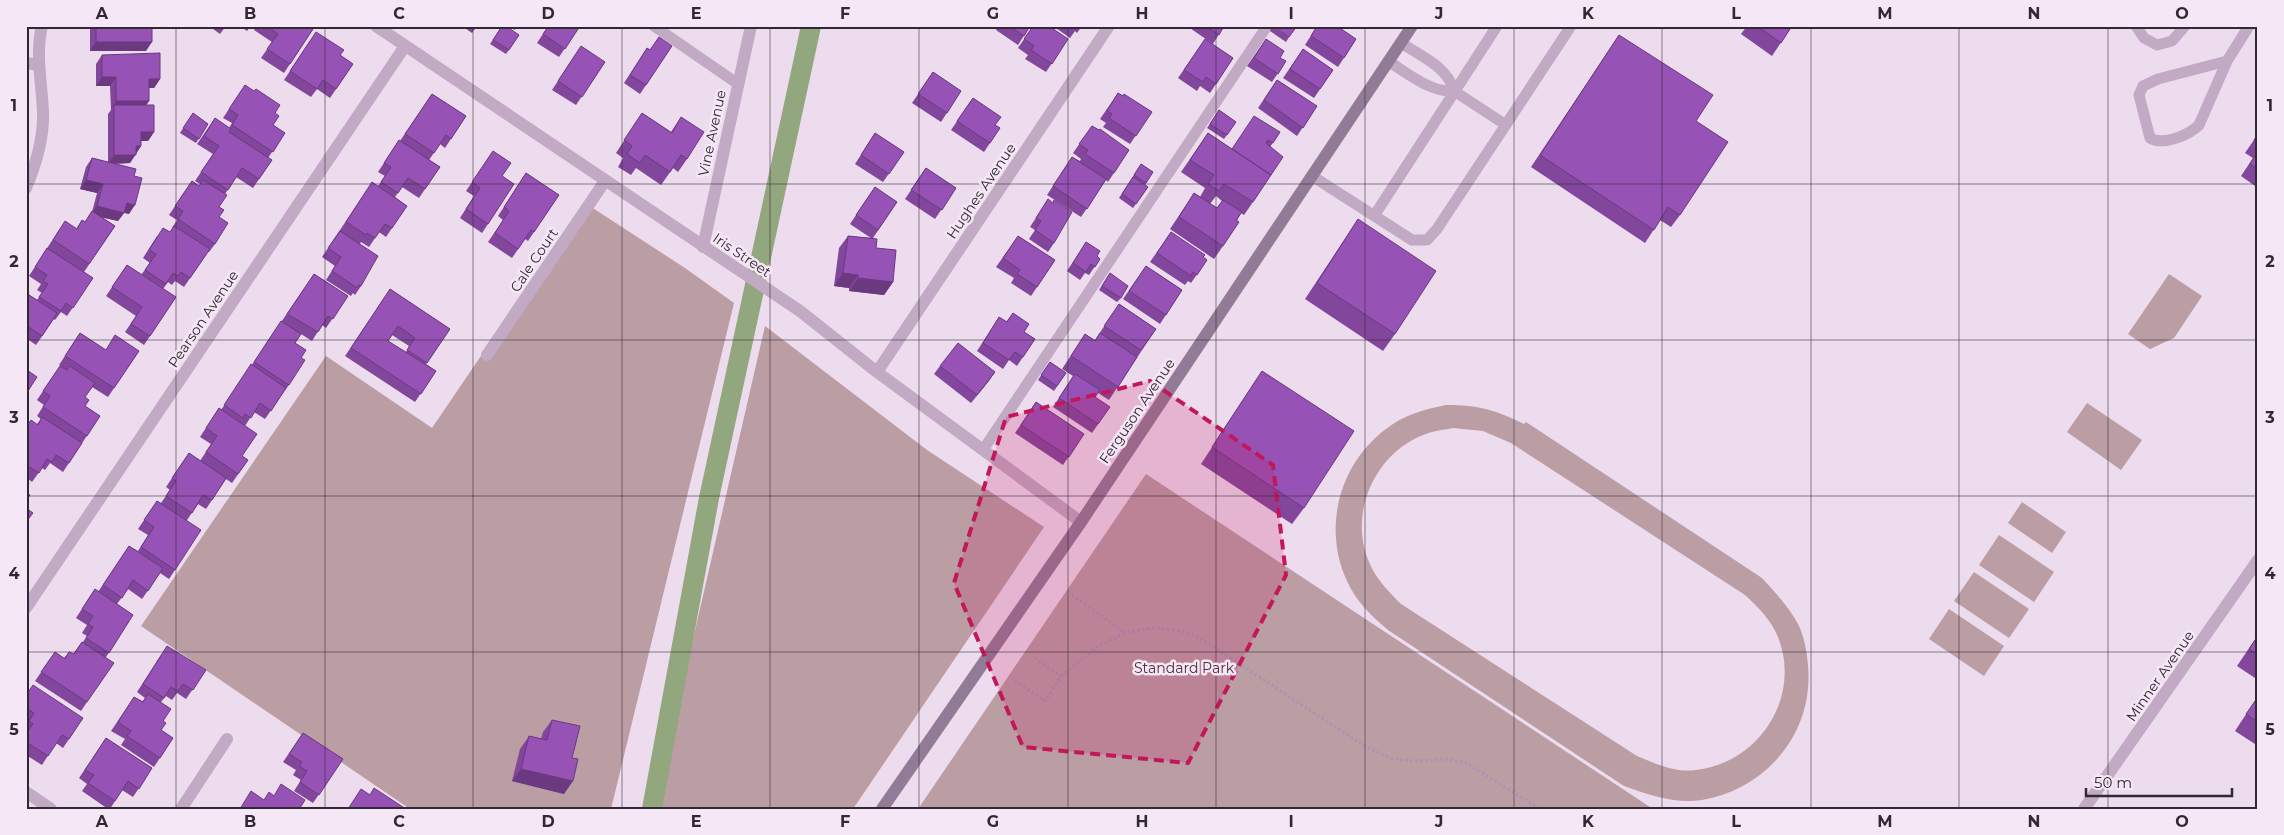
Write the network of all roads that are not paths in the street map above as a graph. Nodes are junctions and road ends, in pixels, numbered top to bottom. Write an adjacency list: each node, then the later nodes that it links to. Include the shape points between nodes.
1 (42, 26): 17 (street)
2 (376, 26): 14 (street, Iris Street)
3 (654, 26): 18 (lane)
4 (751, 26): 18 (street, Vine Avenue)
5 (1109, 26): 27 (street, Hughes Avenue)
6 (1267, 26): 28 (lane)
7 (1412, 26): 13 (street, Ferguson Avenue)
8 (1497, 26): 19 (lane)
9 (1571, 26): 20 (lane)
10 (2136, 26): 11 (lane, via 2144,38 2157,45 2172,41)
11 (2185, 26)
12 (2249, 26): 16 (lane)
13 (1401, 43): 15 (street, Ferguson Avenue); 19 (lane, via 1444,71)
14 (405, 46): 22 (street, Iris Street); 31 (street, Pearson Avenue)
15 (1388, 61): 19 (lane, via 1433,87 1444,92); 21 (street, Ferguson Avenue)
16 (2227, 61): 16 (lane, via 2143,86 2139,95 2150,138 2166,141 2195,129)
17 (33, 64): 23 (street, via 43,114 41,142)
18 (738, 84): 25 (street, Vine Avenue)
19 (1454, 91): 20 (lane); 24 (lane)
20 (1506, 125): 24 (lane, via 1427,240 1412,240)
21 (1312, 176): 24 (lane); 29 (street, Ferguson Avenue)
22 (605, 181): 25 (street, Iris Street); 26 (street, Cale Court)
23 (26, 188)
24 (1374, 216)
25 (703, 247): 27 (street, Iris Street, via 800,312)
26 (487, 355)
27 (877, 372): 28 (street, Iris Street)
28 (983, 450): 29 (street, Iris Street)
29 (1081, 522): 36 (street, Ferguson Avenue)
30 (2258, 560): 37 (street, Minner Avenue)
31 (26, 608)
32 (227, 739): 35 (street)
33 (26, 792): 34 (street)
34 (51, 809)
35 (181, 809)
36 (882, 809)
37 (2084, 809)

